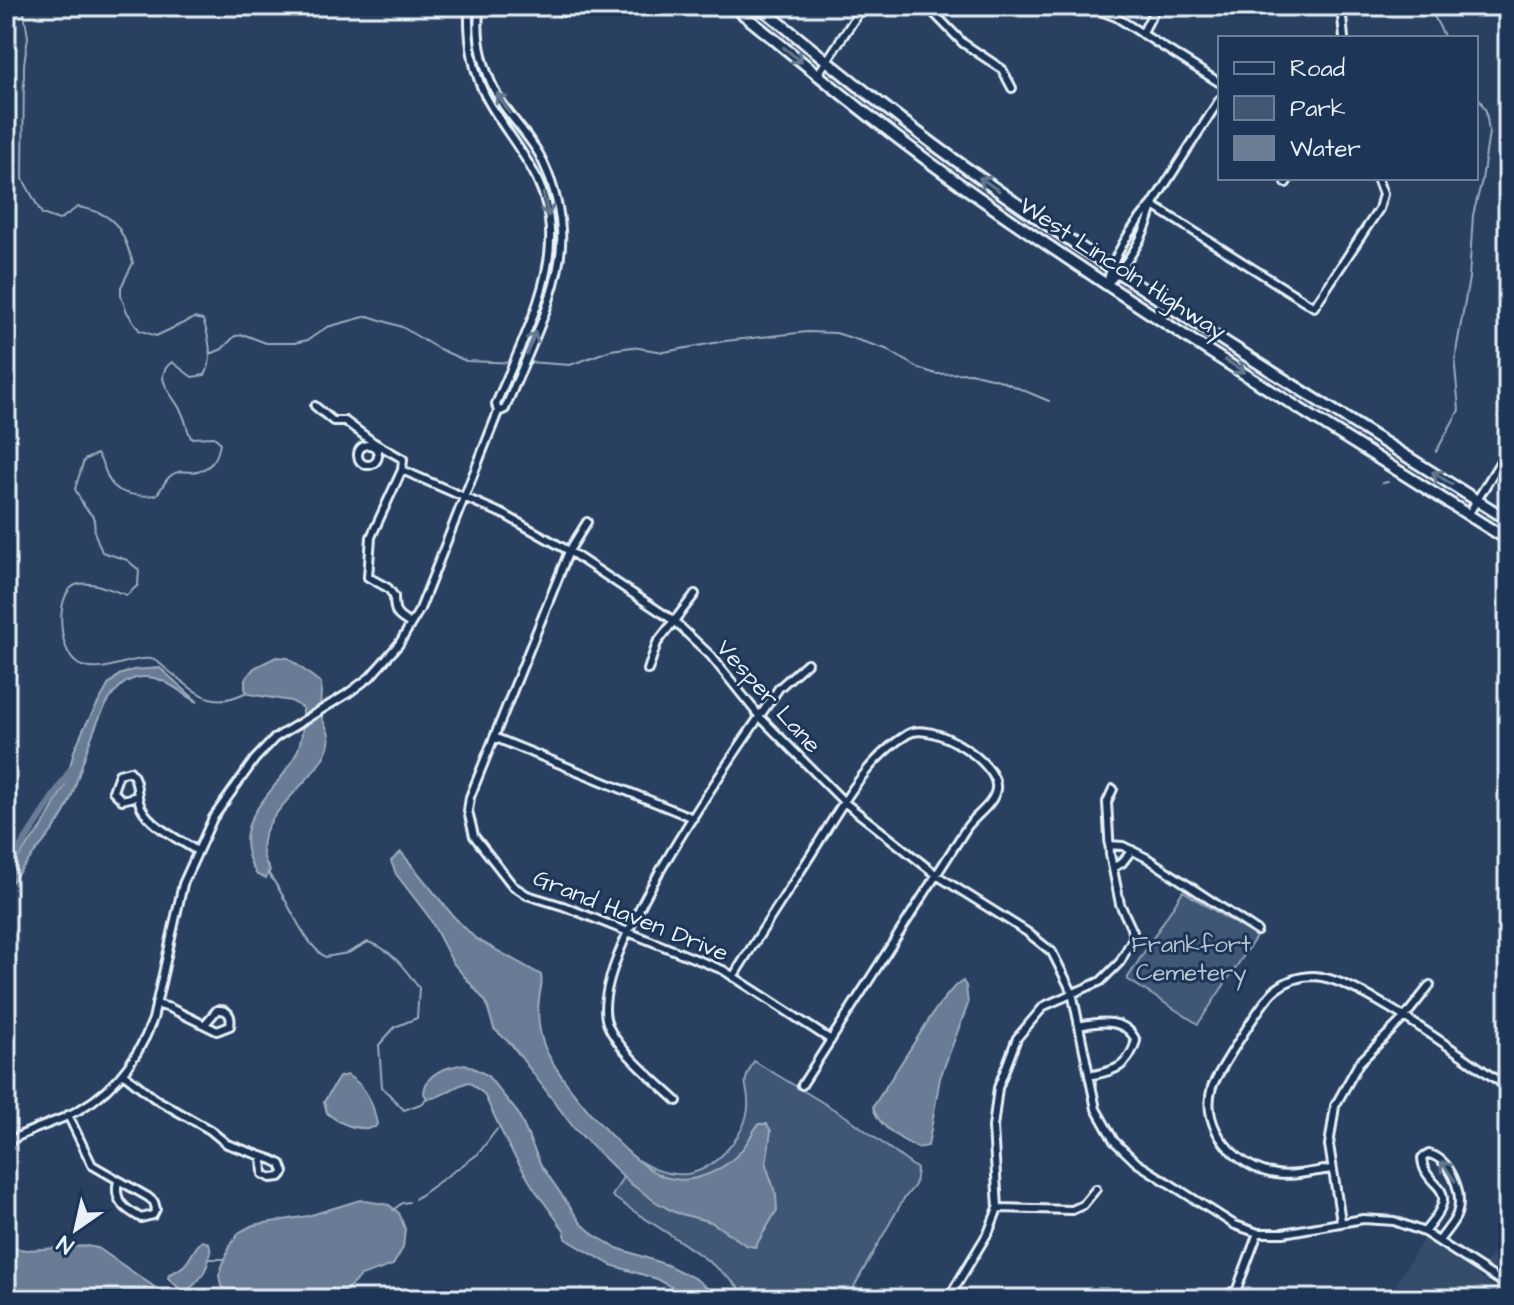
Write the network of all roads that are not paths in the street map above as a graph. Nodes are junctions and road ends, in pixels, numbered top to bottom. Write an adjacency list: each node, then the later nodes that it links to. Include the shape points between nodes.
1 (469, 6): 23 (street, one-way to 23, via 476,72 493,109 534,169 550,230 545,278 496,404)
2 (480, 6): 23 (street, one-way to 2, via 505,409 550,296 561,233 551,181 539,155 491,83 480,39)
3 (733, 6): 13 (main road, West Lincoln Highway, one-way to 13)
4 (759, 6): 12 (main road, West Lincoln Highway)
5 (863, 6): 12 (street)
6 (927, 6): 15 (street, via 963,43 1002,69)
7 (1087, 6): 10 (street)
8 (1160, 6): 10 (street)
9 (1341, 6): 11 (street)
10 (1142, 34): 14 (street)
11 (1344, 36)
12 (827, 61): 13 (street); 19 (main road, West Lincoln Highway, one-way to 12, via 981,179)
13 (818, 74): 21 (main road, West Lincoln Highway, via 972,193)
14 (1218, 82)
15 (1012, 88)
16 (1218, 102): 18 (street)
17 (1378, 180): 18 (street, via 1381,205 1314,307)
18 (1152, 205): 19 (street); 20 (street)
19 (1111, 266): 20 (main road, West Lincoln Highway); 21 (street)
20 (1120, 272): 21 (street); 27 (main road, West Lincoln Highway, one-way to 20)
21 (1107, 284): 28 (main road, West Lincoln Highway, one-way to 28)
22 (315, 406): 25 (street, via 403,459)
23 (498, 412): 26 (street)
24 (1508, 449): 27 (street)
25 (402, 470): 26 (street, Vesper Lane); 35 (street, via 371,537 368,577 388,588 397,617)
26 (464, 498): 32 (street, Vesper Lane); 35 (street)
27 (1476, 500): 28 (street); 29 (main road, West Lincoln Highway)
28 (1468, 515): 31 (main road, West Lincoln Highway)
29 (1508, 520)
30 (587, 522): 32 (street, Grand Haven Drive)
31 (1508, 540)
32 (569, 551): 34 (street, Vesper Lane); 39 (street, Grand Haven Drive)
33 (695, 594): 34 (street)
34 (674, 621): 37 (street, via 657,643); 38 (street, Vesper Lane, via 711,656)
35 (411, 624): 46 (street, via 370,677 284,731 255,759 213,818)
36 (807, 663): 38 (street, via 779,688)
37 (648, 670)
38 (760, 717): 42 (street, Vesper Lane); 43 (street)
39 (496, 738): 43 (street); 50 (street, Grand Haven Drive, via 470,797 474,836 513,886 527,895)
40 (1113, 789): 44 (street, via 1107,802)
41 (138, 796): 41 (street, via 130,771 119,774 113,791 117,797); 46 (street, via 147,816)
42 (844, 802): 48 (street, Vesper Lane); 48 (street, via 863,774 917,731 937,732 985,763 996,779 993,798 967,827); 51 (street)
43 (693, 818): 50 (street)
44 (1109, 845): 45 (street); 47 (street)
45 (1132, 850): 47 (street); 49 (street)
46 (197, 851): 54 (street, via 183,884)
47 (1114, 867): 53 (street, via 1133,938 1101,981)
48 (940, 873): 53 (street, Vesper Lane, via 1052,952); 58 (street)
49 (1257, 931)
50 (628, 932): 51 (street, Grand Haven Drive); 63 (street, via 605,995 606,1021 627,1053)
51 (733, 977): 58 (street, Grand Haven Drive)
52 (1430, 985): 55 (street)
53 (1072, 992): 57 (street, Vesper Lane); 70 (street, via 1044,1006 1017,1038 998,1088 993,1127)
54 (156, 1004): 56 (street); 59 (street, via 146,1037)
55 (1404, 1018): 62 (street, via 1503,1084); 67 (street, via 1359,1063 1335,1106); 67 (street, via 1353,988 1316,976 1293,978 1272,992 1213,1086 1216,1131 1247,1164 1291,1175)
56 (205, 1024)
57 (1079, 1026): 60 (street, Vesper Lane); 60 (street, via 1118,1024 1136,1041 1121,1066)
58 (831, 1040): 61 (street)
59 (124, 1074): 64 (street, via 103,1095); 66 (street, via 227,1144)
60 (1089, 1076): 73 (street, Vesper Lane, via 1096,1109 1114,1141 1137,1163 1235,1225)
61 (802, 1085)
62 (1508, 1098)
63 (677, 1101)
64 (68, 1115): 65 (street); 68 (street, via 92,1165)
65 (6, 1143)
66 (262, 1156)
67 (1331, 1169): 71 (street)
68 (118, 1181): 68 (street, via 154,1202 153,1215 141,1218 125,1210 115,1191)
69 (1096, 1189): 70 (street, via 1072,1210)
70 (998, 1208): 76 (street)
71 (1341, 1221): 72 (street, via 1394,1221); 73 (street)
72 (1424, 1232): 74 (street); 74 (street, one-way to 72, via 1457,1214 1458,1198 1456,1181 1437,1156 1429,1154 1422,1158 1422,1166 1443,1196)
73 (1258, 1233): 77 (street, via 1237,1289)
74 (1439, 1241): 75 (street)
75 (1508, 1286)
76 (948, 1299)
77 (1221, 1299)

